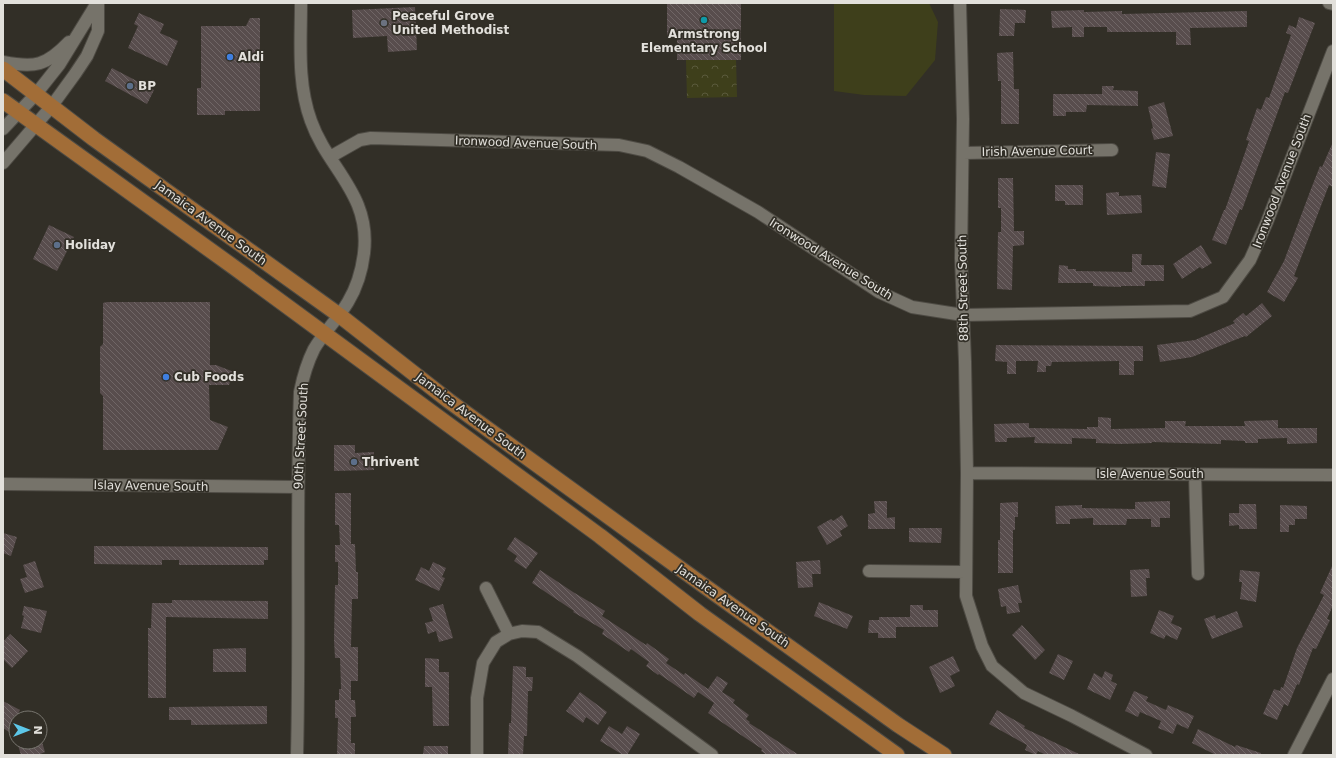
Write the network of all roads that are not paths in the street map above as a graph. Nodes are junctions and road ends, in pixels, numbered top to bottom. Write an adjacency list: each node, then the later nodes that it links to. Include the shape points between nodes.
1 (98, 3): 6 (street); 12 (street, via 98,30 87,56)
2 (301, 3): 18 (street, 90th Street South, via 302,86 317,137)
3 (960, 3): 17 (street, 88th Street South)
4 (1329, 3): 5 (street)
5 (1333, 4)
6 (80, 29): 8 (street, via 51,59 39,64 18,65); 10 (street, via 70,50)
7 (1333, 51): 21 (street, Ironwood Avenue South, via 1250,260 1223,296 1190,312)
8 (3, 62)
9 (3, 70): 10 (main road, Jamaica Avenue South)
10 (36, 94): 12 (main road, Jamaica Avenue South); 13 (street)
11 (3, 101): 13 (main road, Jamaica Avenue South)
12 (51, 107): 14 (street); 20 (main road, Jamaica Avenue South)
13 (19, 112): 14 (main road, Jamaica Avenue South); 15 (street)
14 (36, 124): 19 (street); 22 (main road, Jamaica Avenue South)
15 (3, 129)
16 (1112, 150): 17 (street, Irish Avenue Court)
17 (962, 153): 21 (street, 88th Street South, via 961,258)
18 (330, 157): 20 (street, 90th Street South, via 357,204 364,237 364,252 357,283); 21 (street, Ironwood Avenue South, via 360,140 371,138 619,145 647,151 758,212 879,292 912,307)
19 (3, 163)
20 (339, 315): 22 (street, 90th Street South); 38 (main road, Jamaica Avenue South, via 449,401 677,567)
21 (964, 315): 23 (street, 88th Street South)
22 (324, 334): 27 (street, 90th Street South, via 308,363 300,392); 37 (main road, Jamaica Avenue South, via 600,536 700,614)
23 (967, 473): 24 (street, Isle Avenue South); 29 (street, 88th Street South)
24 (1195, 474): 25 (street, Isle Avenue South); 30 (street)
25 (1333, 475)
26 (3, 484): 27 (street, Islay Avenue South)
27 (298, 487): 34 (street, 90th Street South)
28 (869, 571): 29 (street)
29 (966, 572): 39 (street, 88th Street South, via 966,596 974,627 992,666 1024,693)
30 (1198, 574)
31 (486, 588): 32 (street)
32 (509, 634): 35 (street, via 496,642 483,663 477,698); 36 (street, via 522,631 538,632 577,656)
33 (1333, 679): 40 (street)
34 (297, 755)
35 (477, 755)
36 (712, 755)
37 (897, 755)
38 (944, 755)
39 (1146, 755)
40 (1294, 755)

